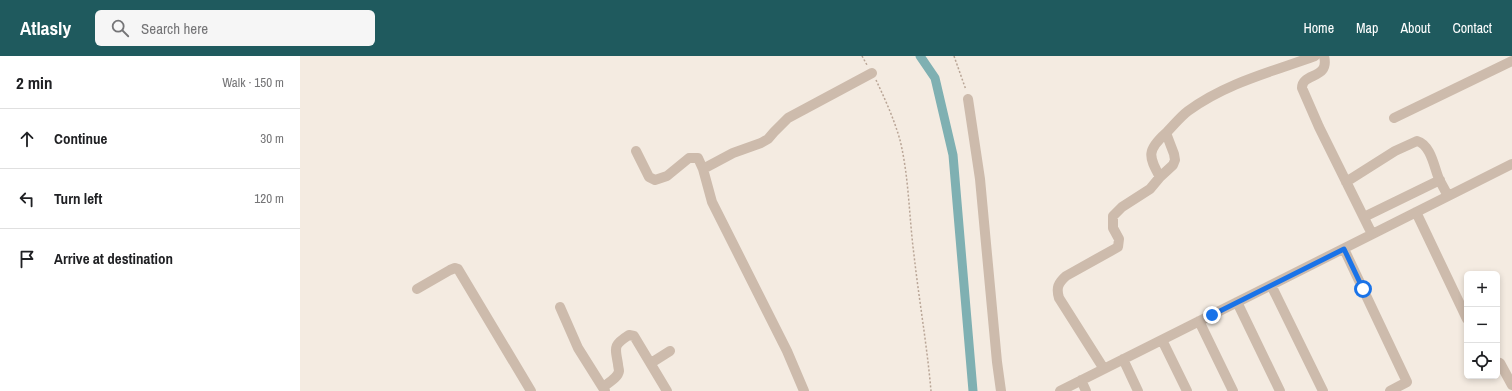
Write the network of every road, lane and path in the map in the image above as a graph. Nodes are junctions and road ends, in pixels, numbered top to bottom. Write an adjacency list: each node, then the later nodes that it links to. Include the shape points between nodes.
1 (954, 56): 6 (path)
2 (1315, 56): 8 (street, via 1216,93 1187,112)
3 (1324, 56): 14 (street, via 1323,69 1305,80 1302,88 1318,127)
4 (1512, 61): 7 (street)
5 (872, 73): 11 (street, via 788,118 768,139 733,153); 39 (path, via 900,140)
6 (968, 99): 40 (street, via 980,179)
7 (1394, 118)
8 (1166, 133): 12 (street, via 1175,160); 12 (street, via 1156,142 1150,157)
9 (636, 151): 11 (street, via 649,178 655,180 666,176 688,158 698,158)
10 (1512, 164): 15 (street)
11 (704, 169): 38 (street, via 712,202)
12 (1160, 177): 31 (street, via 1150,190 1112,216 1113,228 1119,239 1118,247 1066,276 1058,287 1057,292 1062,303)
13 (1440, 180): 14 (street, via 1429,153 1421,142 1417,141 1395,151); 15 (street); 17 (street)
14 (1346, 182): 17 (street)
15 (1448, 196): 16 (street)
16 (1416, 212): 18 (street); 24 (street)
17 (1364, 217): 18 (street)
18 (1372, 234): 19 (street)
19 (1344, 249): 20 (street); 34 (street)
20 (1271, 285): 22 (street); 47 (street)
21 (417, 289): 36 (street, via 450,270 458,269)
22 (1237, 302): 25 (street); 46 (street)
23 (560, 307): 35 (street, via 578,348)
24 (1464, 313)
25 (1199, 321): 26 (street); 45 (street)
26 (1162, 340): 28 (street); 44 (street)
27 (670, 351): 29 (street)
28 (1123, 359): 31 (street); 43 (street)
29 (651, 363): 35 (street, via 634,336 629,335 616,346 619,371); 37 (street)
30 (1500, 363): 33 (street)
31 (1104, 369): 32 (street)
32 (1081, 380): 41 (street); 42 (street)
33 (1512, 385)
34 (1409, 387): 48 (street)
35 (604, 389)
36 (531, 391)
37 (667, 391)
38 (804, 391)
39 (931, 391)
40 (1001, 391)
41 (1060, 391)
42 (1086, 391)
43 (1138, 391)
44 (1187, 391)
45 (1233, 391)
46 (1280, 391)
47 (1323, 391)
48 (1390, 391)

